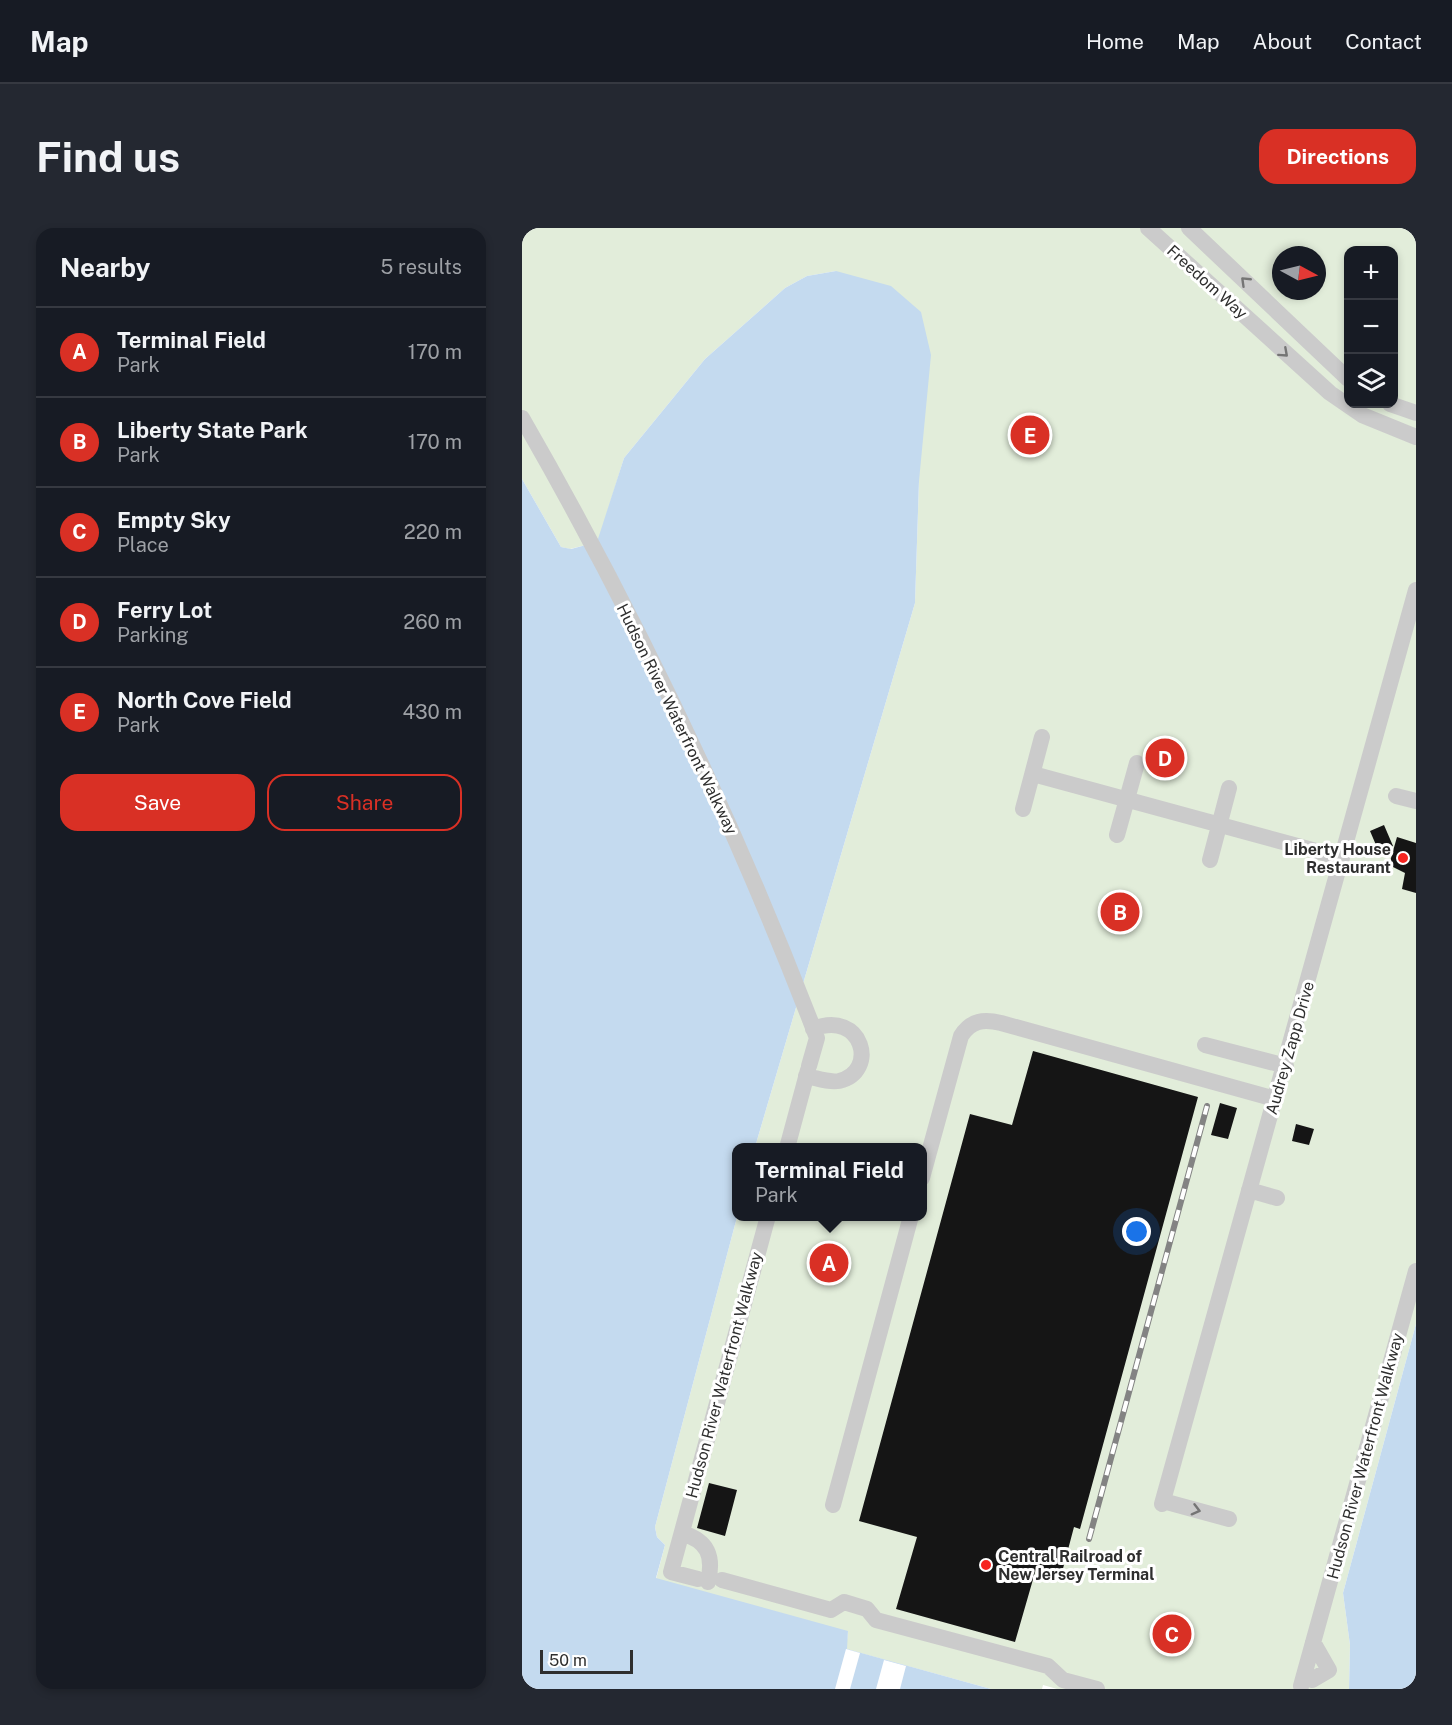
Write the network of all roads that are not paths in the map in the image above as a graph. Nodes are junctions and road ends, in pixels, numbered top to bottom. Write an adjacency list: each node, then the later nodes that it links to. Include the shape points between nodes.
1 (1148, 228): 4 (street, Freedom Way)
2 (1189, 228): 3 (street, Freedom Way, one-way to 2)
3 (1283, 318): 4 (street); 5 (street, Freedom Way)
4 (1266, 336): 9 (street, Freedom Way, one-way to 9, via 1350,408)
5 (1344, 375)
6 (1398, 406): 7 (street)
7 (1416, 412)
8 (522, 418): 23 (street, Hudson River Waterfront Walkway, via 584,528 690,741)
9 (1416, 437)
10 (1416, 590): 21 (street, Audrey Zapp Drive)
11 (1042, 737): 13 (street)
12 (1137, 763): 16 (street)
13 (1033, 774): 16 (street); 18 (street)
14 (1229, 788): 19 (street)
15 (1396, 796): 17 (street)
16 (1127, 799): 19 (street); 20 (street)
17 (1416, 801)
18 (1023, 809)
19 (1219, 824): 21 (street); 22 (street)
20 (1117, 835)
21 (1342, 858): 25 (street, Audrey Zapp Drive)
22 (1210, 860)
23 (811, 1023): 26 (street, Hudson River Waterfront Walkway, via 817,1038); 26 (street, via 846,1027 857,1036 862,1056 846,1079 832,1082)
24 (1205, 1045): 25 (street)
25 (1286, 1066): 27 (street, Audrey Zapp Drive)
26 (808, 1070): 28 (street, Hudson River Waterfront Walkway)
27 (1275, 1099): 29 (street, via 982,1021 970,1025 961,1036); 30 (street, Audrey Zapp Drive)
28 (788, 1143)
29 (927, 1160)
30 (1249, 1190): 31 (street); 36 (street, Audrey Zapp Drive, one-way to 36, via 1163,1503)
31 (1277, 1198)
32 (767, 1221): 37 (street, Hudson River Waterfront Walkway)
33 (910, 1221): 35 (street)
34 (1416, 1271): 39 (street, Hudson River Waterfront Walkway)
35 (832, 1505)
36 (1229, 1519)
37 (682, 1533): 38 (street, via 700,1540 709,1551); 38 (street, Hudson River Waterfront Walkway, via 671,1572)
38 (709, 1581): 40 (street, Hudson River Waterfront Walkway, via 831,1610 844,1602 852,1604 867,1609 876,1620 1048,1666 1063,1680)
39 (1304, 1685)
40 (1097, 1689)

